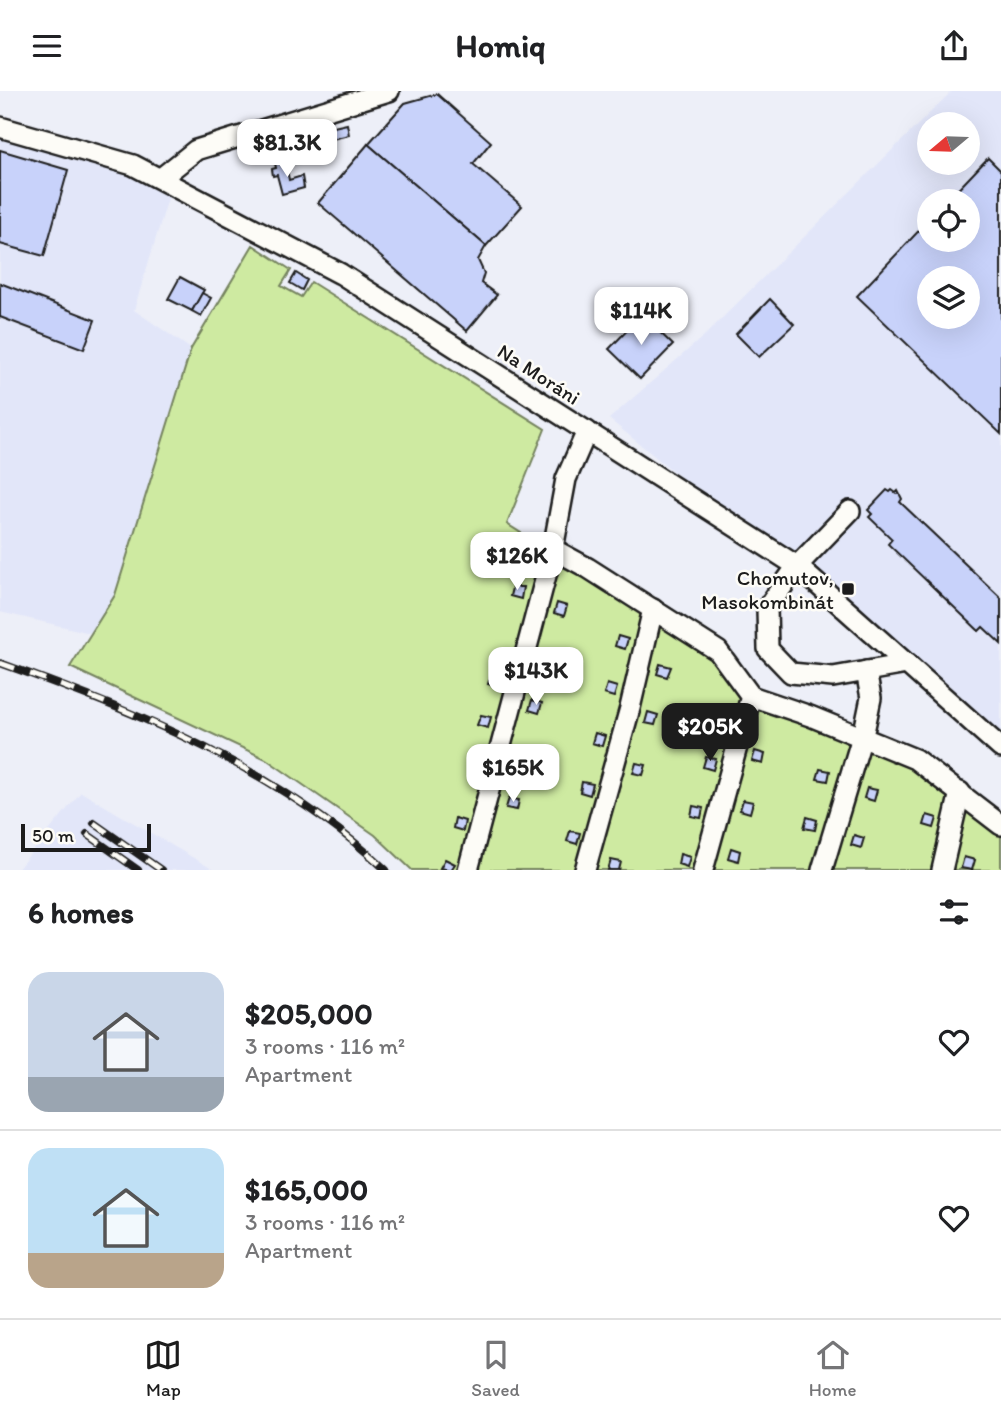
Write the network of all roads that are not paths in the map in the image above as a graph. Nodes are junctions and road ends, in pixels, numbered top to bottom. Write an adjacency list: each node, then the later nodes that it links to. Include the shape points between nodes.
1 (388, 91): 3 (lane, via 197,150)
2 (0, 127): 3 (lane, Na Moráni, via 133,165)
3 (161, 178): 4 (lane, Na Moráni, via 341,274)
4 (587, 431): 6 (lane, via 566,479); 7 (lane, Na Moráni)
5 (850, 511): 7 (lane)
6 (553, 549): 8 (lane); 16 (lane)
7 (797, 566): 9 (lane, Na Moráni); 10 (lane, via 767,608 768,649 791,673 833,677)
8 (653, 609): 11 (lane, via 718,652); 17 (lane)
9 (907, 664): 10 (lane); 13 (lane, Na Moráni)
10 (866, 671): 12 (lane, via 870,698)
11 (751, 696): 12 (lane); 18 (lane)
12 (862, 738): 14 (lane, via 915,759); 19 (lane)
13 (1001, 748)
14 (960, 792): 15 (lane); 20 (lane)
15 (1001, 825)
16 (468, 870)
17 (586, 870)
18 (703, 870)
19 (822, 870)
20 (942, 870)

